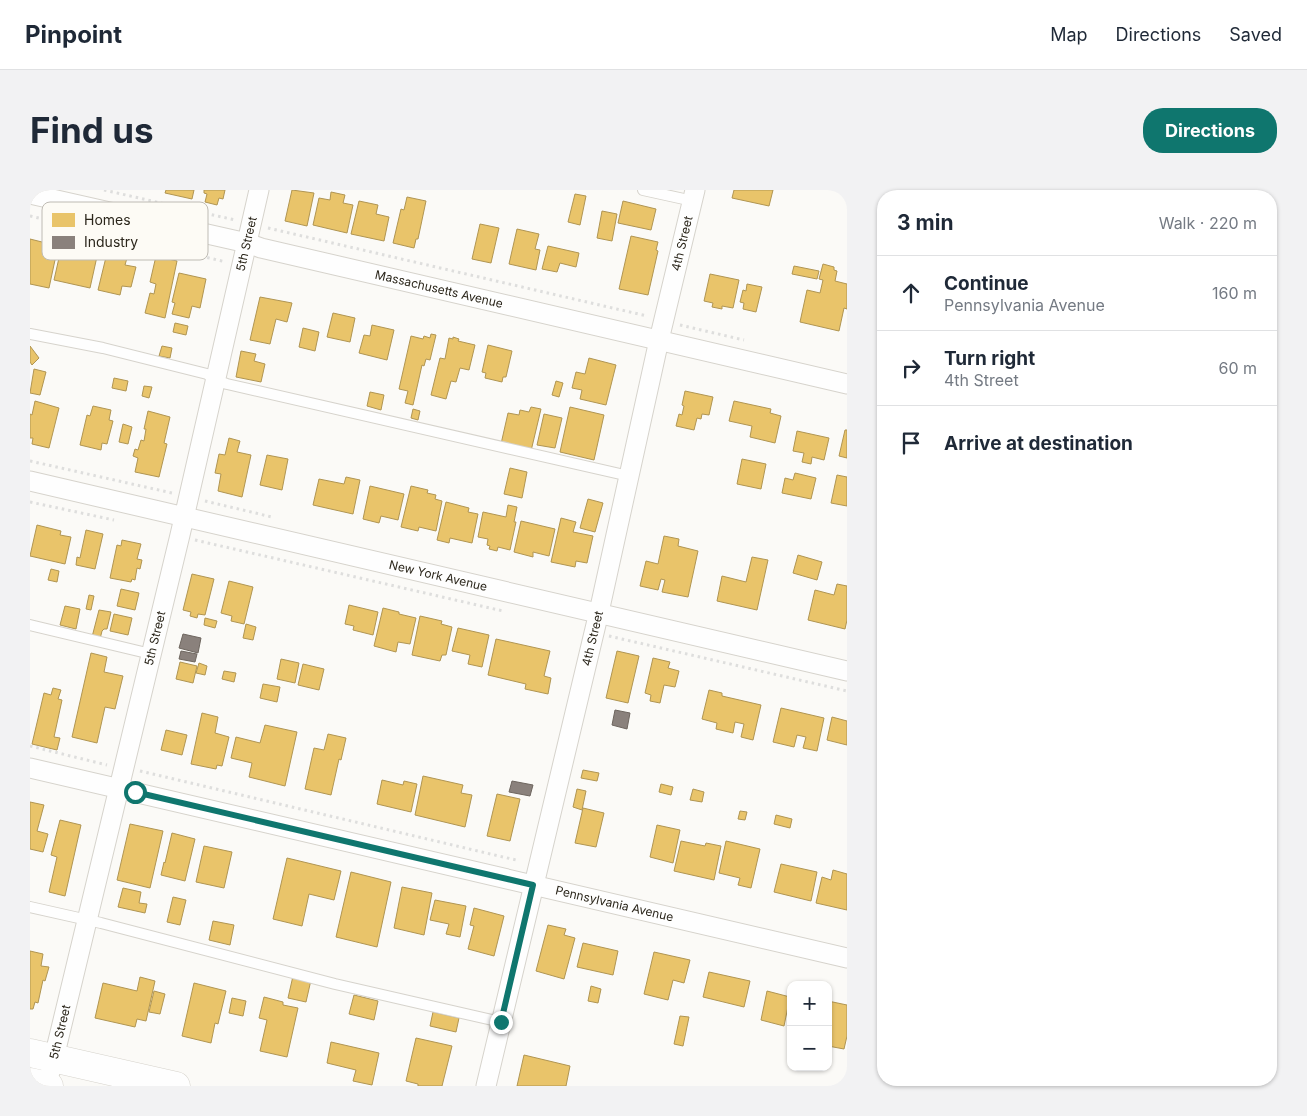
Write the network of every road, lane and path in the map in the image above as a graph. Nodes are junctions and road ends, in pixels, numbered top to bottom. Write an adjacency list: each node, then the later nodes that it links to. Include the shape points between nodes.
1 (104, 190): 7 (path)
2 (260, 190): 9 (street, 5th Street)
3 (643, 190): 5 (lane)
4 (30, 194): 6 (street, Massachusetts Avenue)
5 (694, 196): 16 (street, 4th Street)
6 (65, 202)
7 (156, 202)
8 (208, 214): 9 (path)
9 (252, 224): 11 (street, 5th Street); 14 (path)
10 (208, 234): 11 (street, Massachusetts Avenue)
11 (247, 243): 13 (street, 5th Street); 16 (street, Massachusetts Avenue)
12 (208, 258): 13 (path)
13 (242, 266): 17 (street, 5th Street)
14 (655, 318)
15 (30, 334): 17 (lane, via 103,348 207,374)
16 (659, 340): 18 (street, Massachusetts Avenue); 20 (street, 4th Street)
17 (215, 380): 20 (lane); 22 (street, 5th Street)
18 (847, 384)
19 (30, 461): 22 (path)
20 (629, 476): 28 (street, 4th Street)
21 (30, 480): 24 (street, New York Avenue)
22 (188, 497): 24 (street, 5th Street); 25 (path)
23 (30, 502): 26 (path)
24 (184, 516): 27 (street, 5th Street); 28 (street, New York Avenue)
25 (272, 517)
26 (114, 521)
27 (180, 535): 29 (path); 32 (street, 5th Street)
28 (599, 612): 31 (street, 4th Street); 33 (street, New York Avenue)
29 (512, 613)
30 (30, 625): 32 (lane)
31 (593, 632): 34 (path); 40 (street, 4th Street)
32 (151, 654): 37 (street, 5th Street)
33 (847, 671)
34 (847, 691)
35 (30, 746): 37 (path)
36 (30, 768): 38 (street, Pennsylvania Avenue)
37 (124, 769): 38 (street, 5th Street); 39 (path)
38 (120, 788): 40 (street, Pennsylvania Avenue); 42 (street, 5th Street)
39 (516, 860)
40 (533, 885): 43 (street, Pennsylvania Avenue); 44 (street, 4th Street)
41 (30, 907): 42 (lane)
42 (87, 920): 44 (lane, via 335,984); 45 (street, 5th Street)
43 (847, 958)
44 (501, 1022): 49 (street, 4th Street)
45 (42, 1055): 47 (street, 5th Street); 48 (main road)
46 (30, 1082): 47 (main road)
47 (48, 1086)
48 (176, 1086)
49 (486, 1086)

